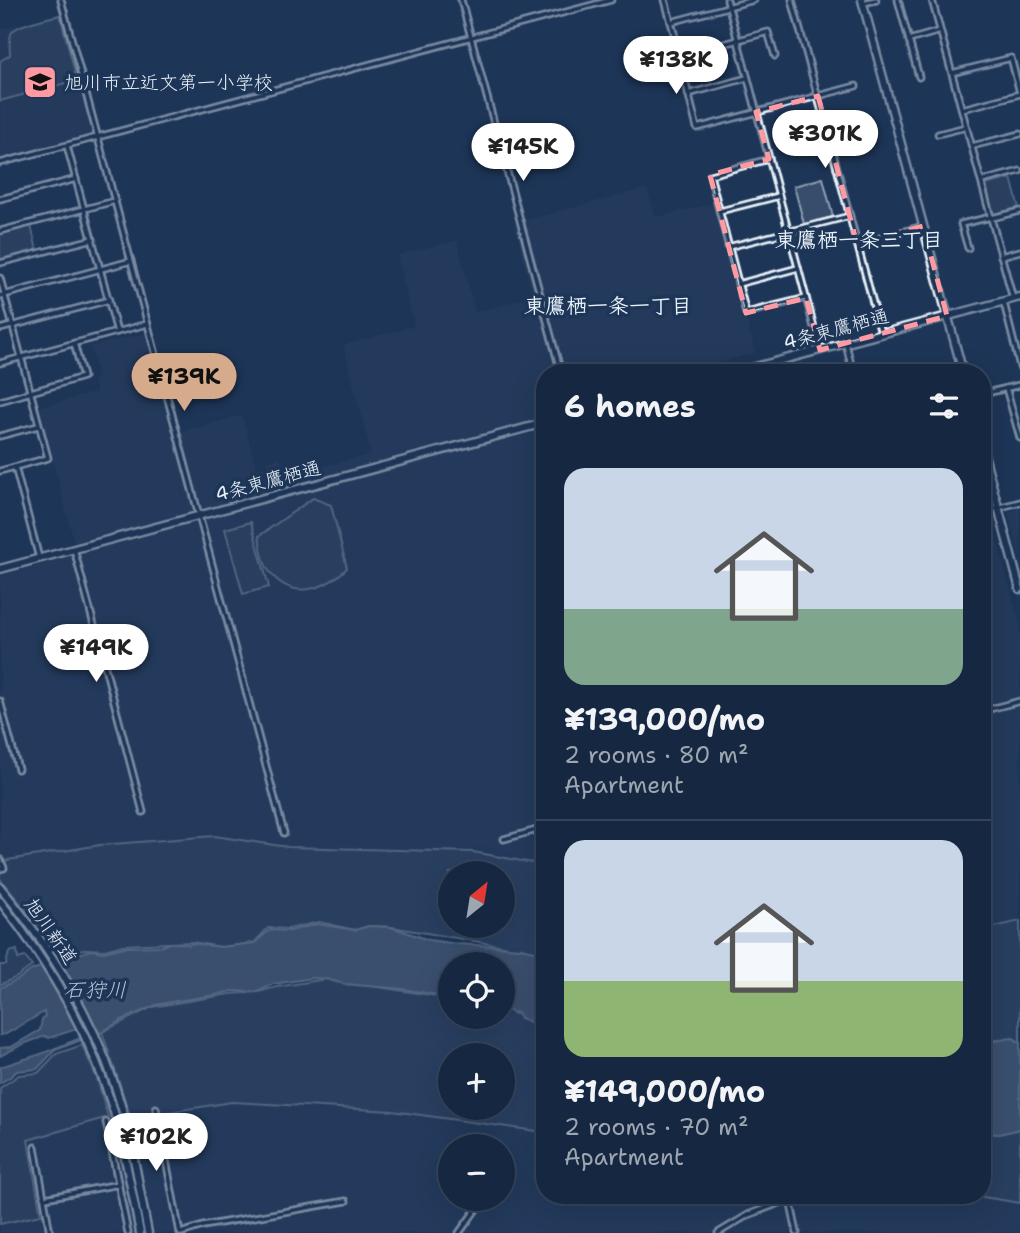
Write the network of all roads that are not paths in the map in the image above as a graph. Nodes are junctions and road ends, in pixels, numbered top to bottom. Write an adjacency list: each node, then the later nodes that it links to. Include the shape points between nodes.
1 (61, 0): 32 (street)
2 (461, 0): 15 (street)
3 (611, 0): 15 (street)
4 (665, 0): 13 (street)
5 (727, 0): 12 (street)
6 (754, 0): 12 (street)
7 (792, 0): 26 (street)
8 (876, 0): 11 (street)
9 (898, 0): 17 (street)
10 (932, 0): 14 (street)
11 (863, 2): 48 (main road)
12 (728, 7): 13 (street); 16 (street)
13 (671, 22): 18 (street)
14 (941, 31): 17 (street); 20 (street)
15 (471, 38): 32 (street); 79 (street)
16 (737, 40): 18 (street); 19 (street, via 768,32); 22 (street)
17 (908, 40): 21 (street)
18 (680, 56): 24 (street)
19 (775, 56)
20 (952, 73): 25 (street, via 1011,58); 27 (street)
21 (919, 77)
22 (747, 78): 24 (street); 28 (street)
23 (856, 86): 26 (street)
24 (688, 94): 28 (street, via 697,128)
25 (1020, 94): 27 (street)
26 (818, 96): 28 (street); 46 (street)
27 (962, 109): 29 (street)
28 (757, 112): 35 (street)
29 (966, 127): 30 (street); 34 (street)
30 (938, 134)
31 (1020, 134): 34 (street)
32 (98, 138): 33 (street); 42 (street)
33 (67, 146): 36 (street); 38 (street)
34 (972, 146): 39 (street)
35 (769, 159): 40 (street); 45 (street, via 710,175)
36 (0, 163)
37 (1020, 171): 39 (street)
38 (76, 178): 41 (street); 43 (street)
39 (982, 181): 47 (street)
40 (779, 196): 45 (street); 50 (street)
41 (0, 199)
42 (115, 201): 43 (street); 57 (street)
43 (85, 209): 49 (street); 51 (street)
44 (1020, 211): 47 (street)
45 (719, 212): 53 (street)
46 (850, 216): 50 (street); 52 (street)
47 (991, 218): 54 (street, via 961,224); 56 (street)
48 (923, 226): 52 (street); 68 (main road)
49 (0, 231)
50 (788, 232): 53 (street); 59 (street)
51 (93, 239): 58 (street); 60 (street)
52 (857, 244): 73 (street)
53 (728, 247): 62 (street)
54 (968, 248)
55 (1020, 251): 56 (street)
56 (1001, 256): 65 (street)
57 (131, 261): 60 (street); 69 (street)
58 (0, 263)
59 (798, 268): 62 (street); 64 (street)
60 (101, 269): 63 (street); 66 (street)
61 (0, 278): 63 (street)
62 (738, 285): 64 (street, via 746,313)
63 (2, 296): 70 (street)
64 (806, 298): 76 (street)
65 (1016, 298): 67 (main road, 4条東鷹栖通)
66 (109, 300): 70 (street); 72 (street)
67 (1003, 301): 68 (main road, 4条東鷹栖通); 83 (street)
68 (947, 316): 73 (main road, 4条東鷹栖通); 82 (main road)
69 (148, 323): 72 (street); 101 (street)
70 (13, 325): 71 (street); 77 (street)
71 (0, 329)
72 (117, 332): 74 (street)
73 (881, 333): 75 (main road, 4条東鷹栖通)
74 (74, 343): 77 (street); 87 (street, via 83,377)
75 (845, 343): 76 (main road, 4条東鷹栖通); 81 (street)
76 (820, 349): 80 (main road, 4条東鷹栖通)
77 (21, 358): 78 (street); 87 (street)
78 (0, 363)
79 (559, 364)
80 (770, 364)
81 (851, 364)
82 (960, 364)
83 (1020, 367)
84 (1020, 385): 85 (street)
85 (1006, 388): 86 (street); 90 (street)
86 (991, 392)
87 (30, 393): 88 (street); 92 (street)
88 (0, 401)
89 (1020, 411): 90 (street)
90 (1013, 413): 94 (street)
91 (536, 425): 101 (main road, 4条東鷹栖通)
92 (38, 426): 93 (street); 95 (street, via 47,458)
93 (0, 436)
94 (1020, 437)
95 (15, 467): 96 (street); 103 (street)
96 (0, 471)
97 (991, 481): 99 (main road)
98 (1020, 502): 99 (street)
99 (998, 508): 100 (street); 105 (main road)
100 (991, 510)
101 (199, 516): 102 (main road, 4条東鷹栖通); 112 (street)
102 (74, 549): 103 (main road, 4条東鷹栖通); 110 (street)
103 (40, 558): 104 (main road, 4条東鷹栖通)
104 (0, 569)
105 (1020, 589)
106 (0, 701): 109 (street)
107 (1020, 701): 108 (street)
108 (991, 709)
109 (18, 769)
110 (143, 812)
111 (536, 830): 113 (street)
112 (284, 833)
113 (504, 839)
114 (0, 859): 115 (street, via 5,868)
115 (0, 869)
116 (1, 889): 130 (main road, 旭川新道, via 40,938 94,1034 127,1124)
117 (0, 901): 129 (main road, 旭川新道, via 42,959 84,1036 118,1127)
118 (156, 1108): 131 (street)
119 (106, 1122): 121 (street)
120 (35, 1147): 122 (street)
121 (119, 1184): 122 (street); 128 (street)
122 (44, 1198): 127 (street)
123 (346, 1201): 131 (street)
124 (774, 1204): 133 (street)
125 (791, 1204): 134 (street)
126 (475, 1211): 132 (street)
127 (50, 1233)
128 (128, 1233)
129 (141, 1233)
130 (148, 1233)
131 (181, 1233)
132 (459, 1233)
133 (718, 1233)
134 (797, 1233)

